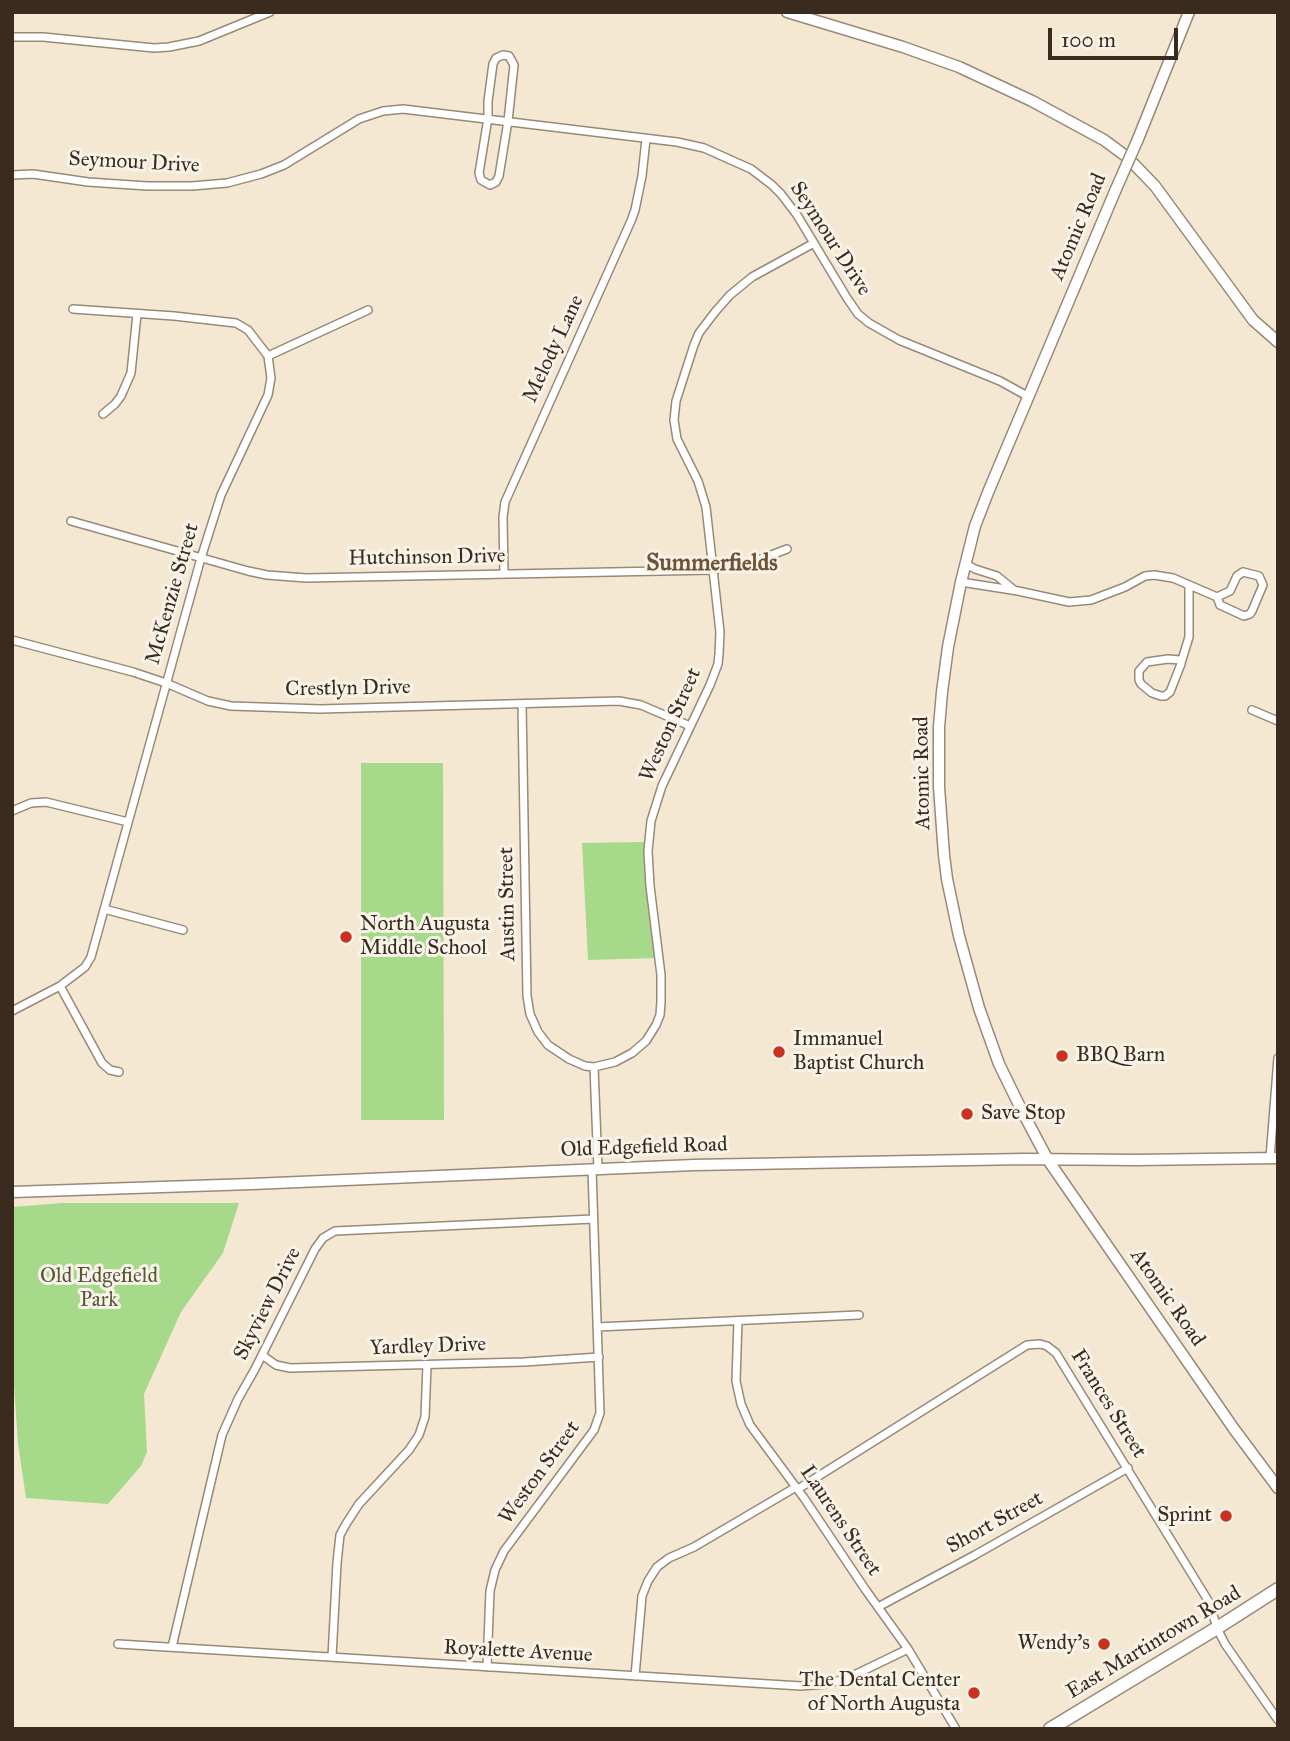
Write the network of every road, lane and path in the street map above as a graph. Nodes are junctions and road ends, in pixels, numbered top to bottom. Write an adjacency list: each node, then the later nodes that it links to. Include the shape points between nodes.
1 (270, 12): 4 (street, via 199,41 169,47)
2 (787, 12): 13 (street, via 959,67 1104,140 1155,186 1253,320)
3 (1189, 12): 15 (street, Atomic Road, bridge)
4 (12, 37)
5 (488, 118): 6 (street, Seymour Drive); 6 (street, via 494,61 506,55 514,65); 6 (street, via 479,173 490,185 499,176); 8 (street, Seymour Drive, via 403,108 383,111 348,124 284,165 210,185 147,186)
6 (508, 121): 7 (street, Seymour Drive)
7 (646, 139): 9 (street, Seymour Drive, via 704,148 751,169 790,204); 22 (street, Melody Lane, via 631,221 505,502)
8 (12, 175)
9 (814, 243): 15 (street, Seymour Drive, via 846,298 869,323); 21 (street, Weston Street, via 741,286 707,322 689,357 676,401 675,429 703,494)
10 (73, 309): 12 (street)
11 (368, 310): 14 (street)
12 (137, 314): 14 (street, via 236,323 253,335); 16 (street, via 131,373 121,396)
13 (1278, 342)
14 (268, 356): 19 (street, McKenzie Street, via 268,395 221,495)
15 (1029, 397): 20 (street, Atomic Road, via 979,514)
16 (103, 414)
17 (71, 521): 19 (street, Hutchinson Drive)
18 (787, 549): 21 (street, Hutchinson Drive)
19 (201, 558): 22 (street, Hutchinson Drive, via 267,575 306,578); 29 (street, McKenzie Street)
20 (966, 564): 23 (street, Atomic Road); 25 (street, via 992,573)
21 (713, 570): 22 (street, Hutchinson Drive); 33 (street, Weston Street, via 719,654)
22 (504, 574)
23 (961, 582): 25 (street); 44 (street, Atomic Road, via 943,675 939,727 947,879 986,1030 1003,1074)
24 (1189, 584): 25 (street, via 1145,576 1097,598 1069,602); 26 (street); 28 (street, via 1188,637)
25 (1018, 591)
26 (1217, 597): 26 (street, via 1220,605 1247,615 1263,581 1243,572 1230,591)
27 (12, 640): 29 (street, Crestlyn Drive)
28 (1181, 664): 28 (street, via 1165,696 1152,693 1139,680 1140,668 1147,662 1168,659)
29 (166, 683): 30 (street, Crestlyn Drive, via 231,706 320,709); 35 (street, McKenzie Street)
30 (522, 704): 33 (street, Crestlyn Drive, via 630,702); 41 (street, Austin Street, via 530,1014 553,1049)
31 (1252, 710): 32 (street)
32 (1278, 721)
33 (690, 726): 41 (street, Weston Street, via 662,786 649,836 662,989 660,1015 646,1041 632,1053)
34 (12, 811): 35 (street, via 46,802)
35 (128, 822): 36 (street, McKenzie Street)
36 (104, 909): 37 (street); 38 (street, McKenzie Street, via 88,962)
37 (183, 930)
38 (60, 986): 39 (street, McKenzie Street); 42 (street, via 102,1063)
39 (12, 1010)
40 (1278, 1058): 43 (street)
41 (594, 1067): 45 (street, Weston Street)
42 (119, 1072)
43 (1274, 1158): 44 (street, Old Edgefield Road)
44 (1048, 1160): 45 (street, Old Edgefield Road); 56 (street, Atomic Road)
45 (595, 1169): 46 (street, Old Edgefield Road); 47 (street, Weston Street)
46 (12, 1192)
47 (593, 1219): 50 (street, Weston Street); 51 (street, Skyview Drive, via 335,1231 314,1249)
48 (859, 1315): 49 (street)
49 (738, 1321): 50 (street); 55 (street, Laurens Street, via 736,1381 741,1404 750,1425)
50 (597, 1327): 52 (street, Weston Street)
51 (262, 1355): 53 (street, Yardley Drive, via 276,1366 290,1368); 61 (street, Skyview Drive, via 222,1435)
52 (598, 1357): 53 (street, Yardley Drive); 64 (street, Weston Street, via 599,1420 495,1570)
53 (427, 1364): 63 (street, via 425,1417 419,1435 359,1504 340,1535)
54 (1128, 1468): 55 (street, Frances Street, via 1056,1353 1034,1343); 58 (street, Short Street); 59 (street, Frances Street, via 1209,1602)
55 (797, 1488): 58 (street, Laurens Street); 65 (street, Frances Street, via 657,1567 642,1596)
56 (1278, 1488)
57 (1278, 1589): 59 (main road, East Martintown Road)
58 (878, 1607): 62 (street, Laurens Street)
59 (1217, 1628): 66 (street, Frances Street); 68 (main road, East Martintown Road)
60 (118, 1644): 61 (street, Royalette Avenue)
61 (172, 1647): 63 (street, Royalette Avenue)
62 (908, 1650): 65 (street, Royalette Avenue, via 848,1678 813,1686); 67 (street, Laurens Street)
63 (332, 1657): 64 (street, Royalette Avenue)
64 (487, 1667): 65 (street, Royalette Avenue)
65 (635, 1676)
66 (1278, 1720)
67 (956, 1729)
68 (1050, 1729)

